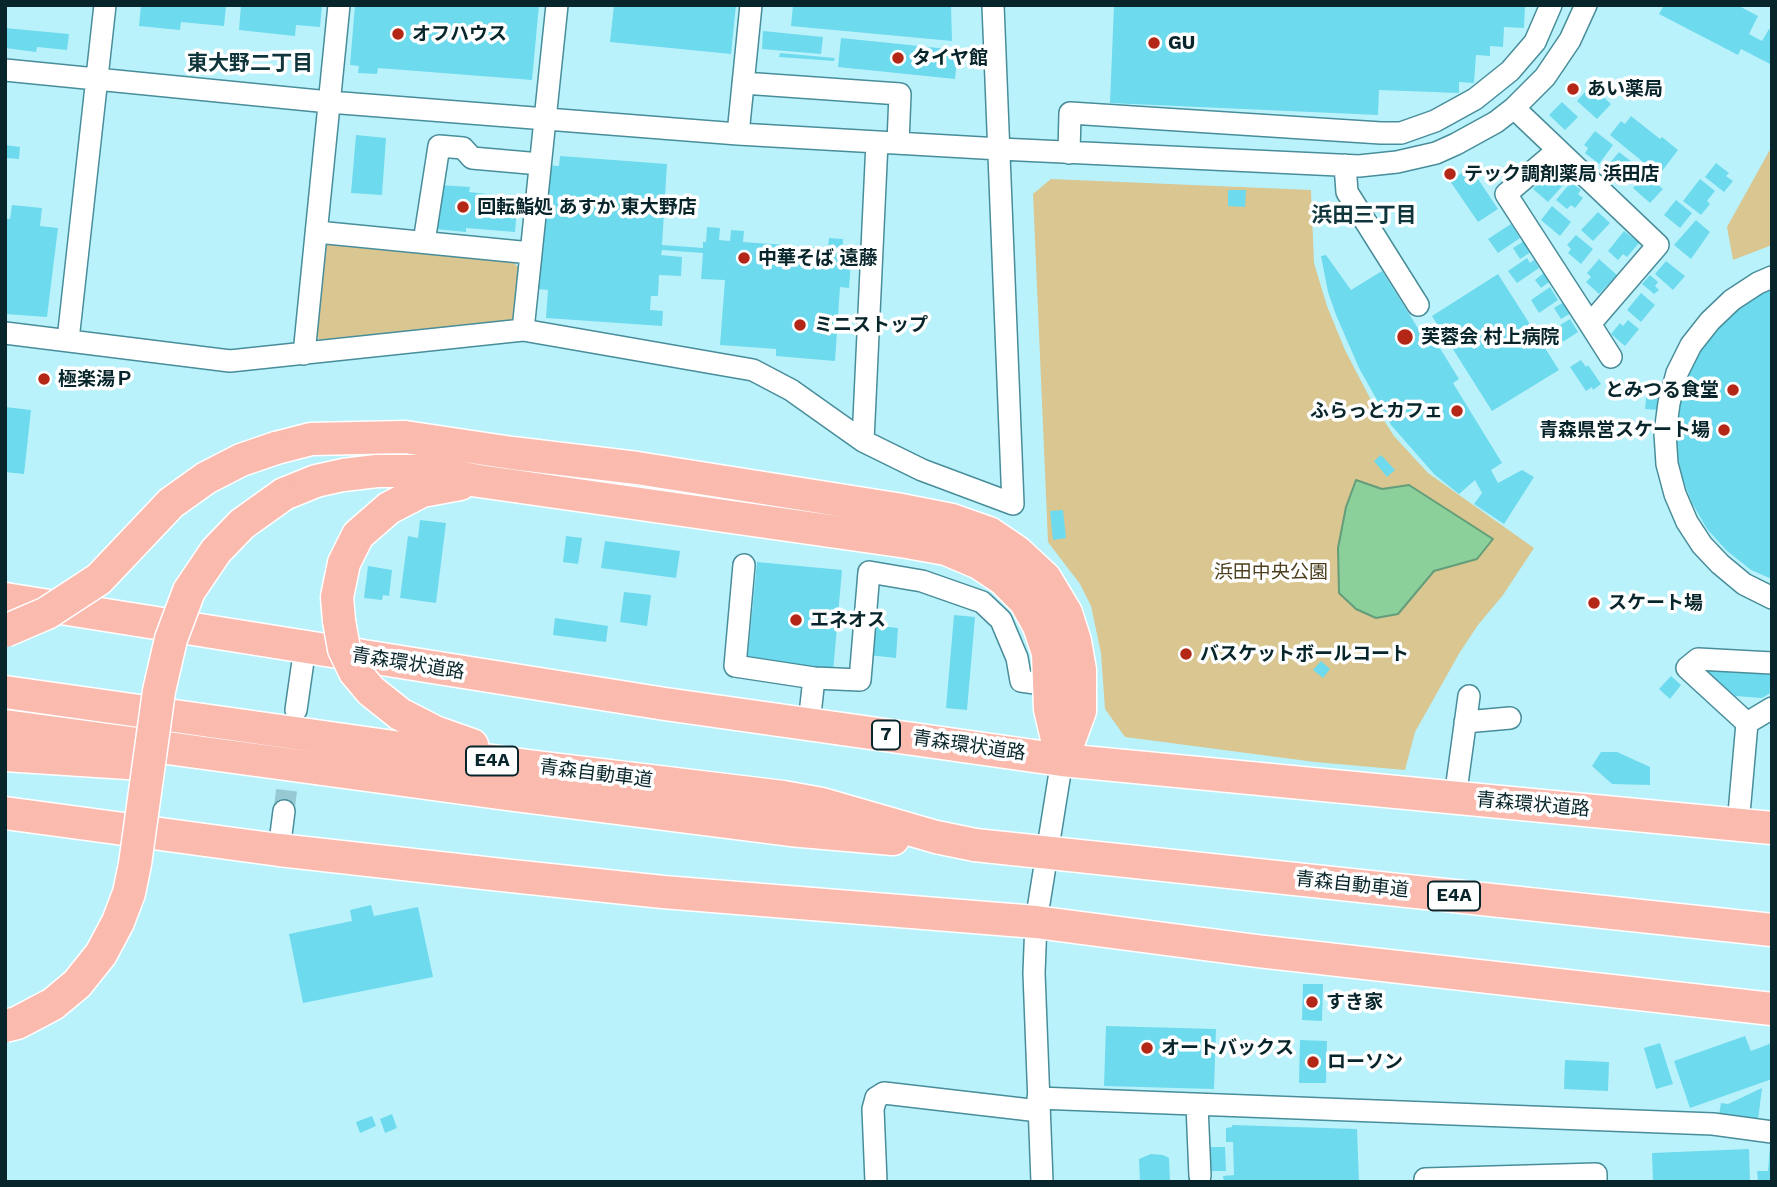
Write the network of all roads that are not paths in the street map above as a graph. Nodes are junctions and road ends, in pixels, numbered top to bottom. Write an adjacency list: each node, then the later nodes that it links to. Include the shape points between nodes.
1 (105, 5): 9 (street)
2 (339, 5): 11 (street)
3 (557, 5): 13 (street)
4 (751, 5): 10 (street)
5 (993, 5): 16 (street)
6 (1552, 5): 18 (street, via 1535,43 1510,71 1475,99 1401,133 1070,113)
7 (1586, 5): 12 (street, via 1558,59)
8 (5, 70): 9 (street)
9 (97, 78): 11 (street); 29 (street)
10 (743, 83): 14 (street); 15 (street, via 900,94)
11 (330, 102): 13 (street); 21 (street)
12 (1514, 108): 17 (street); 20 (street, via 1476,134 1436,153 1397,162)
13 (545, 120): 14 (street); 19 (street)
14 (737, 134): 15 (street)
15 (887, 143): 16 (street); 32 (street)
16 (1000, 149): 18 (street); 32 (street, via 1013,504 922,470)
17 (1558, 150): 26 (street, via 1506,194); 26 (street, via 1658,245)
18 (1069, 153): 20 (street)
19 (540, 164): 22 (street, via 472,158 463,148 439,146); 23 (street)
20 (1345, 165): 25 (street, via 1347,192)
21 (317, 232): 22 (street); 30 (street)
22 (424, 242): 23 (street)
23 (531, 253): 27 (street)
24 (1772, 277): 36 (street, via 1732,300 1691,345 1674,383 1665,433 1667,464 1687,522 1720,564 1744,584)
25 (1418, 305)
26 (1590, 324): 31 (street)
27 (523, 331): 30 (street); 32 (street, via 753,370 791,390)
28 (5, 333): 29 (street)
29 (68, 340): 30 (street, via 230,361)
30 (304, 354)
31 (1611, 357)
32 (863, 441)
33 (279, 473): 34 (highway, via 316,481 377,471 424,471); 38 (highway, bridge, via 241,460 206,478 172,503 99,579 47,613); 53 (highway, via 349,455 392,451 512,453 896,509 989,533 1045,578 1066,613 1080,670 1080,712); 65 (highway, via 234,505 202,536 172,583 152,636 141,685 110,894 79,956 56,979); 67 (highway, bridge, via 189,591 171,639 159,691 135,864 118,922 77,984 53,1004)
34 (478, 481): 42 (highway, via 946,549 979,563 1025,601 1048,653); 54 (highway, bridge, via 422,491 389,508 358,535 344,564 337,597 339,621 344,649 355,672 400,714 435,732)
35 (744, 565): 41 (street, via 735,666)
36 (1772, 598)
37 (5, 599): 39 (highway, 青森環状道路 / 7)
38 (5, 631)
39 (305, 647): 46 (street); 50 (highway, 青森環状道路 / 7)
40 (1772, 663): 49 (street, via 1698,659 1688,668)
41 (814, 678): 42 (street, via 860,680 869,572 922,580 982,602 1001,620 1017,657 1021,681); 50 (street)
42 (1049, 685): 53 (highway)
43 (5, 692): 54 (highway, 青森自動車道 / E4A)
44 (1469, 696): 48 (street)
45 (1772, 708): 49 (street)
46 (296, 710)
47 (1510, 718): 48 (street)
48 (1465, 722): 56 (street)
49 (1747, 723): 59 (street)
50 (809, 724): 53 (highway, 青森環状道路 / 7)
51 (5, 726): 55 (highway, 青森自動車道 / E4A)
52 (5, 755): 55 (highway)
53 (1062, 760): 56 (highway, 青森環状道路 / 7); 63 (street)
54 (528, 766): 61 (highway, 青森自動車道 / E4A, via 783,797)
55 (514, 795): 61 (highway, 青森自動車道 / E4A, via 790,830)
56 (1455, 798): 59 (highway, 青森環状道路 / 7)
57 (284, 811): 62 (street)
58 (5, 813): 62 (highway)
59 (1738, 825): 60 (highway, 青森環状道路 / 7)
60 (1772, 828)
61 (975, 845): 64 (highway, 青森自動車道 / E4A, bridge)
62 (279, 850): 63 (highway, via 663,892)
63 (1036, 922): 66 (highway); 68 (street)
64 (1772, 930)
65 (5, 1007)
66 (1772, 1009)
67 (5, 1026)
68 (1038, 1105): 69 (street); 72 (street, via 884,1093 876,1098 873,1109); 73 (street)
69 (1197, 1105): 70 (street, via 1713,1124); 71 (street)
70 (1772, 1132)
71 (1200, 1176)
72 (876, 1182)
73 (1042, 1182)
74 (1425, 1182): 75 (street, via 1596,1174)
75 (1596, 1182)

